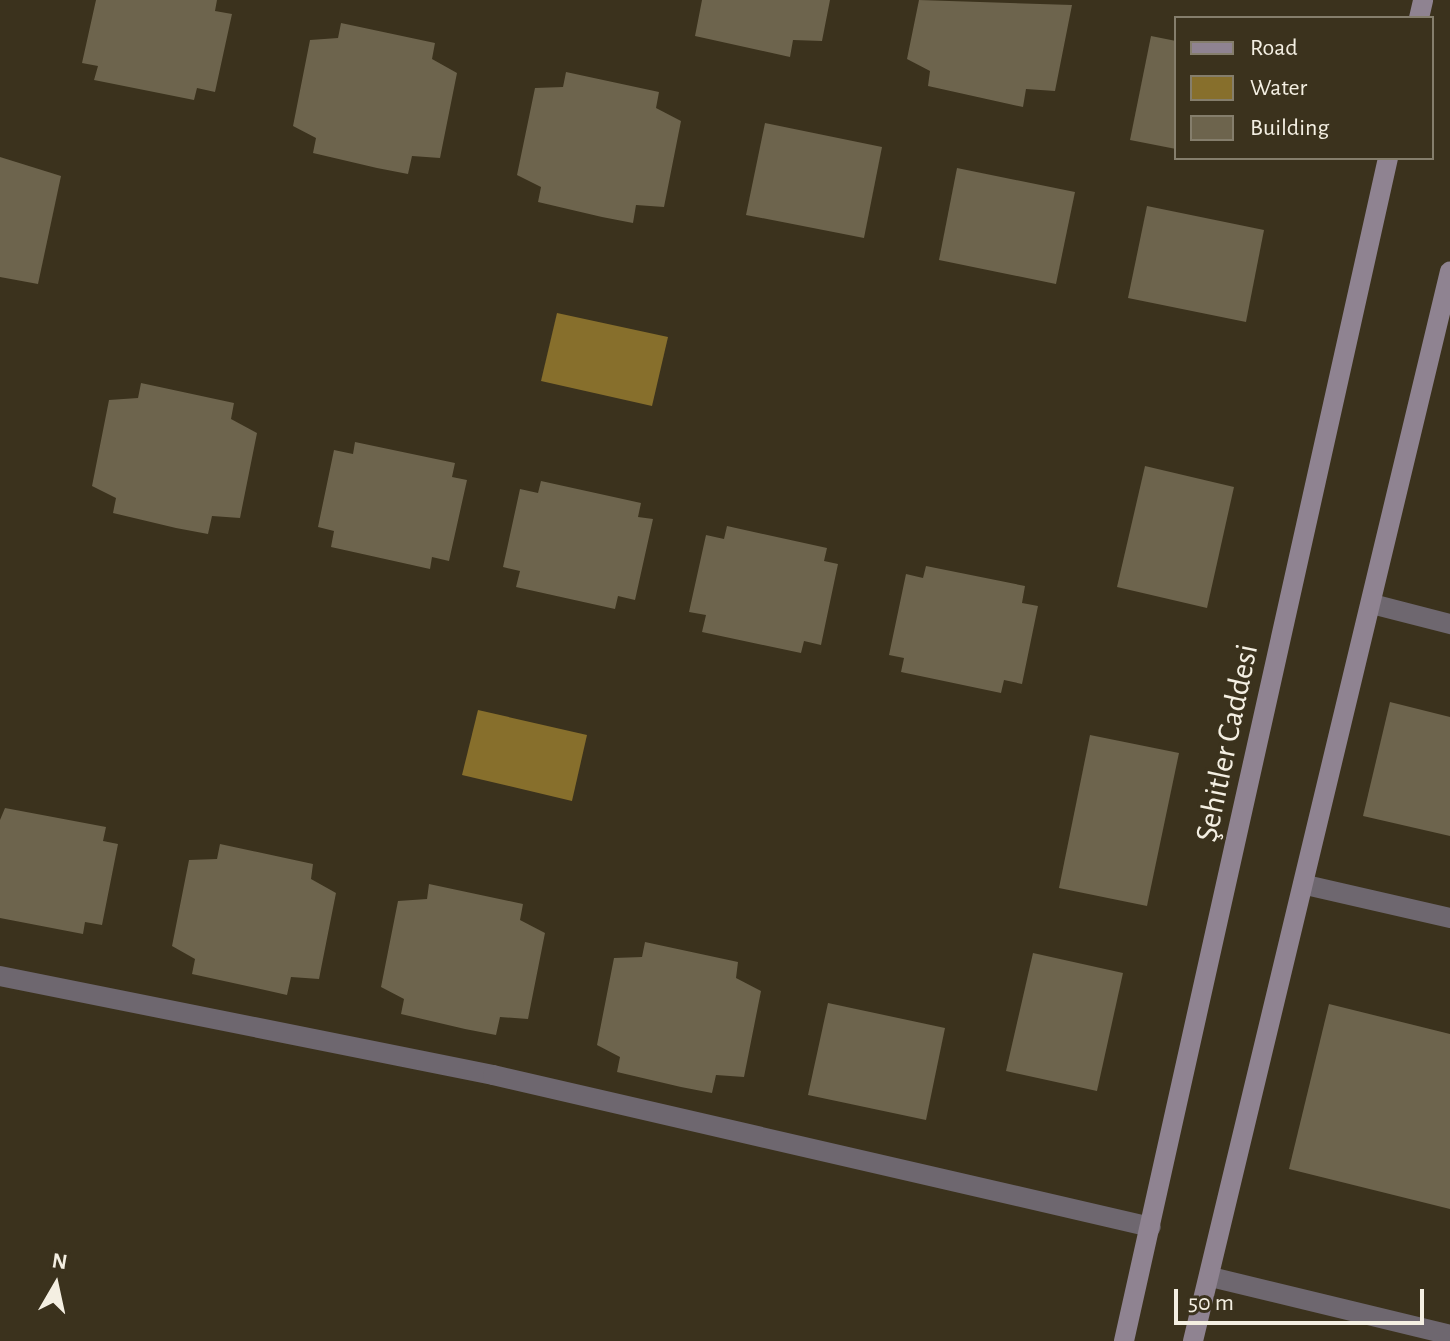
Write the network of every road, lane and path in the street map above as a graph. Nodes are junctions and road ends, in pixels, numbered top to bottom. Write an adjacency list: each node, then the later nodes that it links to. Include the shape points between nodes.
1 (1388, 160): 9 (street, Şehitler Caddesi)
2 (1450, 271): 3 (street)
3 (1446, 302): 4 (street)
4 (1372, 604): 5 (street); 6 (street)
5 (1450, 624)
6 (1306, 885): 7 (street); 10 (street)
7 (1450, 918)
8 (0, 976): 9 (street, via 493,1075)
9 (1151, 1227): 12 (street, Şehitler Caddesi)
10 (1211, 1277): 11 (street); 13 (street)
11 (1450, 1335)
12 (1124, 1341)
13 (1193, 1341)

